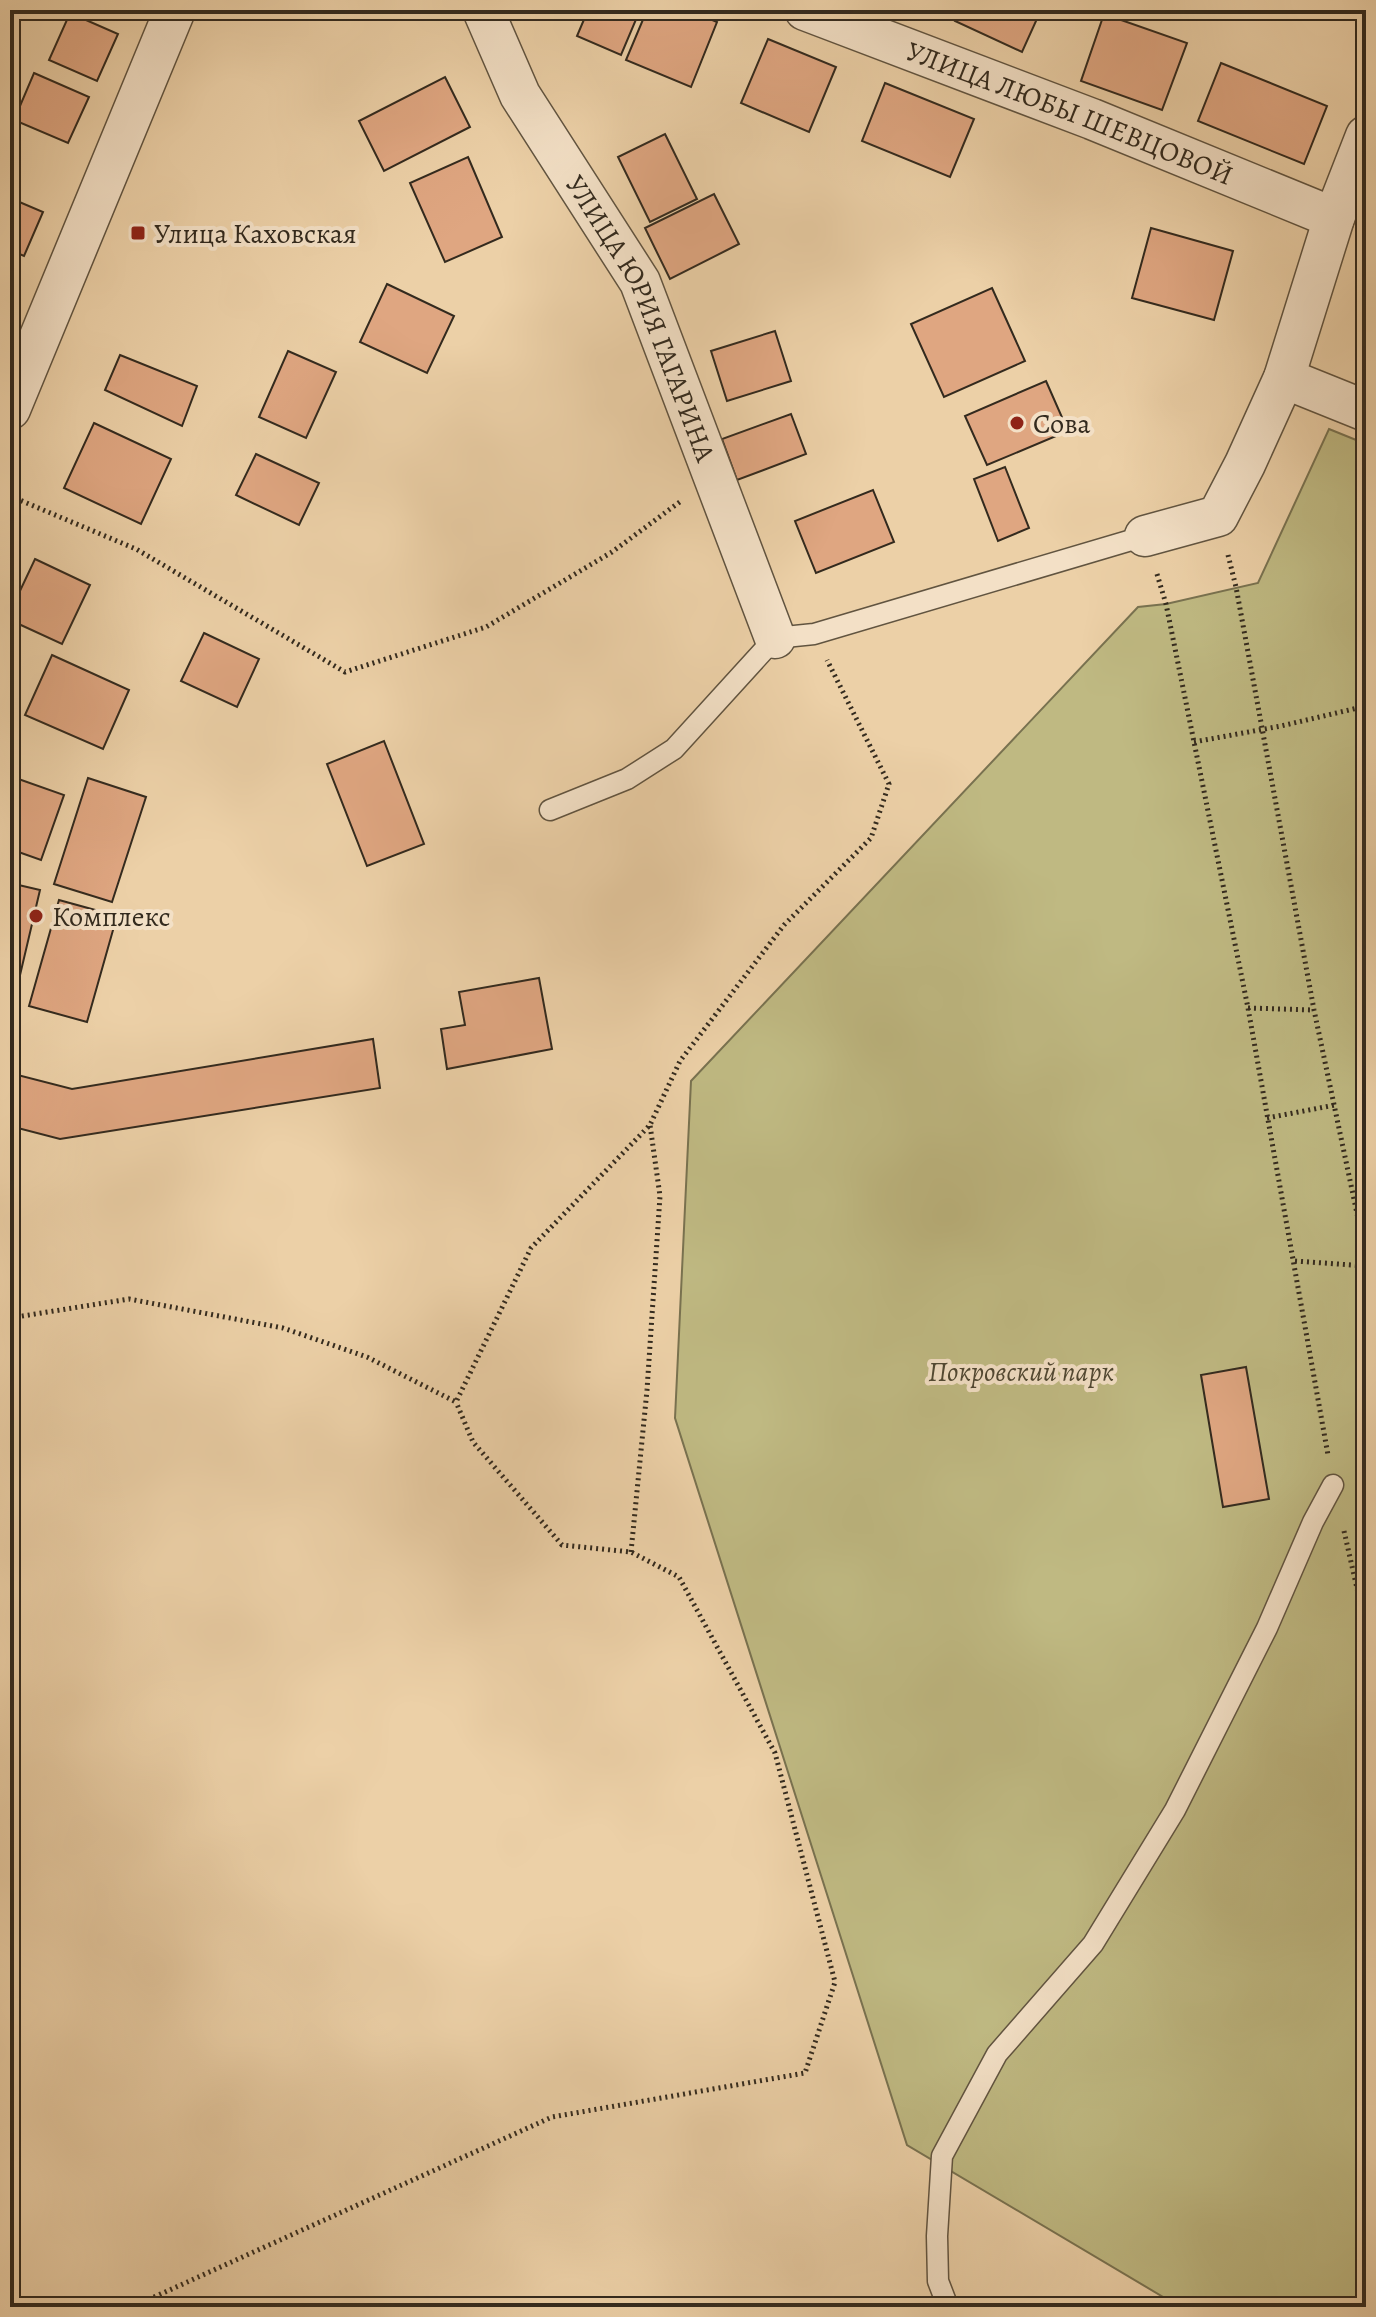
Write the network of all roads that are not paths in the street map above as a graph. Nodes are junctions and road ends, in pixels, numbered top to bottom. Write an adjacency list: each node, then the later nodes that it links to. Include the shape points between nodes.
1 (175, 10): 7 (street)
2 (483, 10): 10 (street, УЛИЦА ЮРИЯ ГАГАРИНА, via 520,95 640,282 714,476)
3 (805, 10): 5 (street, УЛИЦА ЛЮБЫ ШЕВЦОВОЙ)
4 (1366, 136): 5 (street)
5 (1334, 218): 6 (street)
6 (1284, 378): 8 (street); 9 (street, via 1218,516)
7 (10, 409)
8 (1366, 411)
9 (1145, 536): 10 (lane)
10 (795, 636): 11 (lane, via 674,749 627,779)
11 (550, 810)
12 (1333, 1485): 13 (lane, via 1175,1810 1093,1944 997,2054 942,2156 938,2281)
13 (948, 2307)

